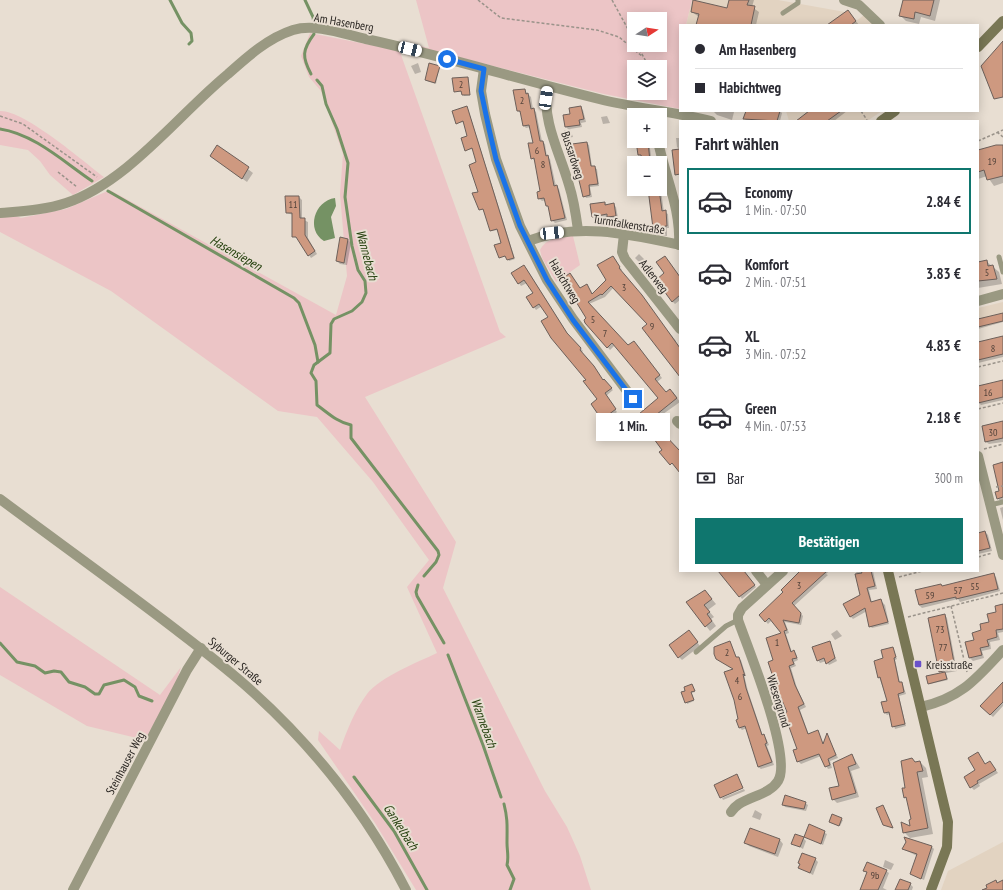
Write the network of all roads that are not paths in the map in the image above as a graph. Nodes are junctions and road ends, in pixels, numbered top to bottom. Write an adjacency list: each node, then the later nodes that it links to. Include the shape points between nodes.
1 (798, 0): 3 (lane, via 798,3)
2 (844, 0): 5 (street, via 859,5)
3 (783, 13)
4 (1003, 21): 6 (main road)
5 (879, 24)
6 (979, 45)
7 (484, 69): 8 (street, Am Hasenberg); 15 (street, Am Hasenberg, via 351,36 302,28 291,31 250,55 105,183 65,203); 19 (street, Habichtweg, via 481,91 496,159 508,198)
8 (547, 87): 9 (street, Am Hasenberg); 17 (street, Bussardweg, via 551,133 569,184)
9 (638, 108)
10 (894, 112): 13 (main road)
11 (667, 114): 12 (street, Am Hasenberg)
12 (704, 120)
13 (882, 120)
14 (660, 148): 16 (street)
15 (0, 214)
16 (679, 222)
17 (578, 230): 18 (street, Turmfalkenstraße); 19 (street, Turmfalkenstraße, via 552,233)
18 (624, 234): 20 (street, Turmfalkenstraße); 25 (street, Adlerweg, via 622,252 625,260)
19 (528, 241): 26 (street, Habichtweg, via 551,287)
20 (679, 245)
21 (999, 257): 22 (lane)
22 (1003, 272)
23 (1003, 294): 24 (street)
24 (979, 301)
25 (679, 328)
26 (633, 399)
27 (979, 460): 30 (street)
28 (0, 499): 38 (street, Syburger Straße)
29 (1003, 502): 30 (lane)
30 (990, 505): 31 (street)
31 (1000, 528): 32 (street)
32 (1002, 552)
33 (757, 572): 36 (street)
34 (782, 572): 36 (street)
35 (890, 575): 41 (main road)
36 (767, 585): 37 (street, via 742,608)
37 (738, 620): 40 (lane, via 726,626); 42 (street, Wiesengrund, via 771,716 782,771 775,785 739,804)
38 (201, 648): 43 (street, Steinhauser Weg, via 187,670); 44 (street, Syburger Straße, via 289,727 322,764 359,810)
39 (1003, 650): 41 (street, via 986,670 952,697)
40 (696, 652)
41 (921, 707): 45 (main road, via 948,822 947,847)
42 (731, 812)
43 (72, 890)
44 (406, 890)
45 (931, 890)

